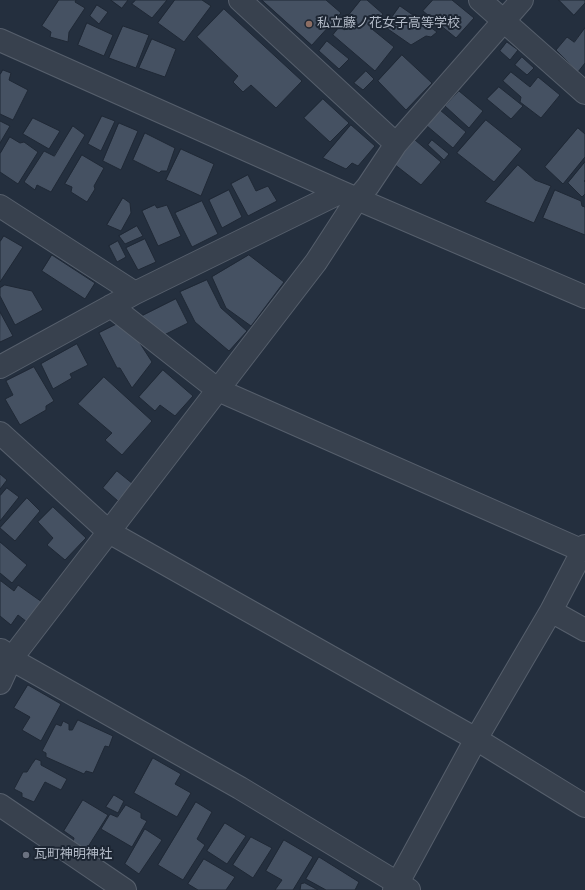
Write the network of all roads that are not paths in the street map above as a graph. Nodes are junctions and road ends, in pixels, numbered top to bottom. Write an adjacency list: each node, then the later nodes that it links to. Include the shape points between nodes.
1 (240, 0): 7 (street)
2 (480, 0): 4 (street)
3 (522, 0): 4 (street)
4 (504, 21): 6 (street); 7 (street)
5 (0, 40): 8 (street)
6 (585, 93)
7 (396, 144): 8 (street, via 368,186)
8 (349, 195): 10 (street); 11 (street); 14 (street, via 316,262)
9 (0, 206): 10 (street)
10 (135, 293): 12 (street)
11 (585, 297)
12 (111, 306): 13 (street); 14 (street)
13 (0, 366)
14 (218, 390): 16 (street); 17 (street)
15 (0, 433): 16 (street)
16 (109, 532): 20 (street); 22 (street)
17 (584, 548): 18 (street)
18 (551, 611): 19 (street); 22 (street)
19 (585, 630)
20 (6, 654): 21 (street); 25 (street, via 240,788)
21 (0, 683)
22 (476, 740): 24 (street); 25 (street)
23 (0, 805): 26 (street)
24 (585, 806)
25 (400, 888)
26 (125, 890)

